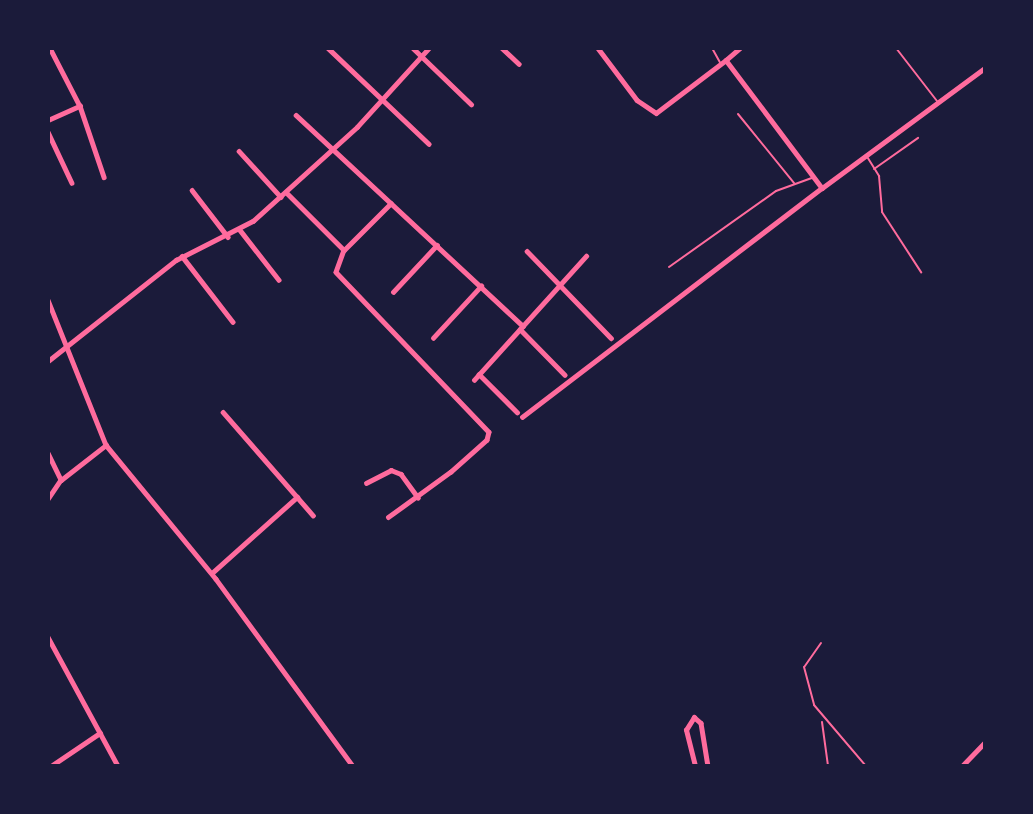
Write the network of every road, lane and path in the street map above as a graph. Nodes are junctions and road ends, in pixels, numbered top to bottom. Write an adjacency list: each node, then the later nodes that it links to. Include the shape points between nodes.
1 (50, 48): 18 (street)
2 (328, 48): 15 (street)
3 (413, 48): 10 (street)
4 (429, 48): 10 (street)
5 (502, 48): 12 (street)
6 (598, 48): 13 (street, via 638,100 656,113)
7 (712, 48): 13 (lane)
8 (740, 48): 11 (street)
9 (896, 48): 16 (lane)
10 (422, 56): 15 (street); 17 (street)
11 (726, 60): 13 (street); 30 (street)
12 (519, 64)
13 (720, 64)
14 (985, 68): 16 (street)
15 (382, 99): 24 (street); 25 (street)
16 (937, 101): 27 (street)
17 (471, 104)
18 (80, 106): 21 (street); 29 (street)
19 (738, 114): 32 (lane)
20 (296, 115): 25 (street)
21 (48, 120)
22 (48, 132): 31 (street)
23 (918, 138): 28 (lane)
24 (429, 144)
25 (334, 149): 35 (street); 37 (street)
26 (238, 151): 36 (street)
27 (866, 154): 28 (lane); 33 (street)
28 (874, 169): 46 (lane, via 882,212)
29 (104, 177)
30 (812, 178): 32 (lane); 33 (street)
31 (72, 183)
32 (794, 183): 45 (lane)
33 (822, 188): 63 (street)
34 (192, 190): 39 (street)
35 (286, 192): 36 (street); 41 (street)
36 (280, 197): 38 (street)
37 (392, 203): 40 (street); 41 (street)
38 (240, 230): 39 (street); 47 (street)
39 (228, 237): 43 (street)
40 (437, 245): 49 (street); 50 (street)
41 (344, 250): 68 (street, via 336,272 489,432 487,440)
42 (527, 251): 48 (street)
43 (182, 256): 52 (street); 56 (street)
44 (586, 256): 48 (street)
45 (669, 267)
46 (921, 272)
47 (279, 280)
48 (560, 285): 53 (street); 55 (street)
49 (481, 286): 53 (street); 54 (street)
50 (393, 292)
51 (48, 300): 56 (street)
52 (233, 322)
53 (521, 327): 58 (street); 59 (street)
54 (434, 338)
55 (611, 338)
56 (68, 345): 57 (street); 64 (street)
57 (48, 361)
58 (479, 374): 60 (street); 62 (street)
59 (565, 375)
60 (474, 380)
61 (223, 412): 69 (street)
62 (517, 412)
63 (522, 417)
64 (106, 445): 66 (street); 73 (street)
65 (48, 453): 66 (street)
66 (61, 480): 70 (street)
67 (366, 483): 68 (street, via 391,470 401,474)
68 (417, 497): 72 (street)
69 (297, 498): 71 (street); 73 (street)
70 (48, 499)
71 (313, 515)
72 (389, 517)
73 (212, 573): 81 (street)
74 (48, 637): 77 (street)
75 (821, 643): 76 (lane, via 804,667)
76 (822, 721): 84 (lane); 85 (lane)
77 (100, 733): 79 (street); 80 (street)
78 (985, 742): 86 (street)
79 (51, 766)
80 (118, 766)
81 (353, 766)
82 (695, 766): 83 (street, via 686,730 694,717 701,723)
83 (708, 766)
84 (828, 766)
85 (866, 766)
86 (962, 766)

